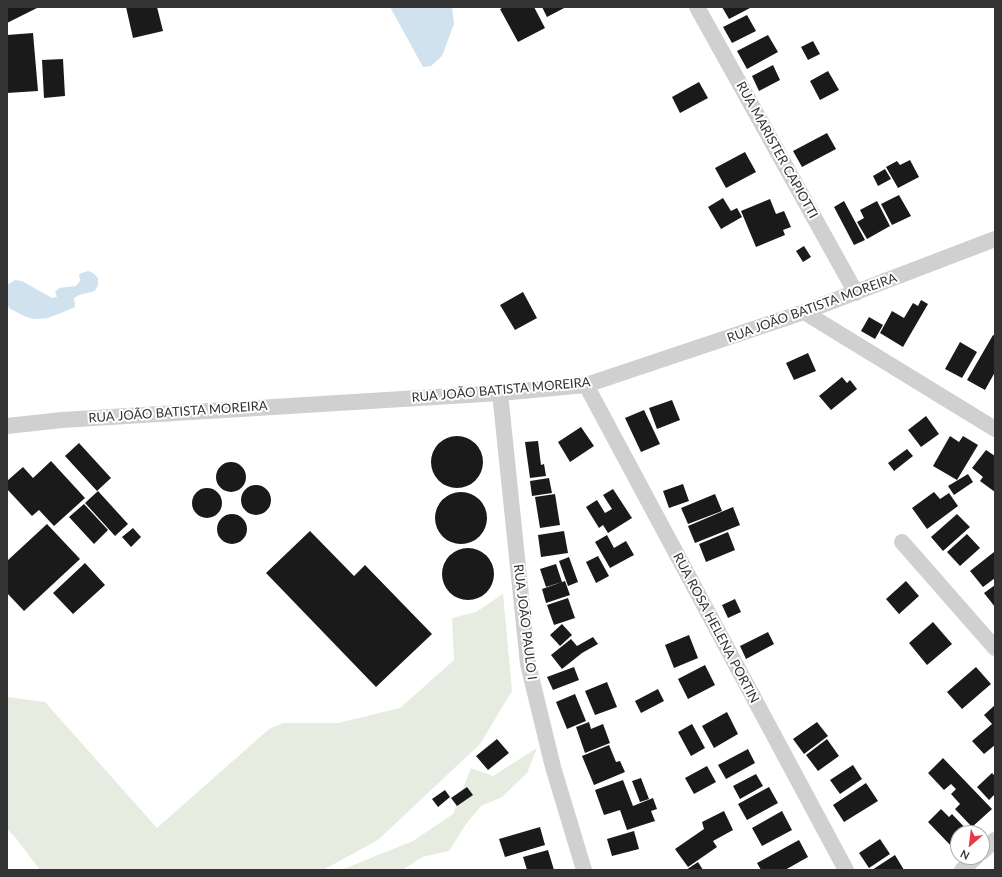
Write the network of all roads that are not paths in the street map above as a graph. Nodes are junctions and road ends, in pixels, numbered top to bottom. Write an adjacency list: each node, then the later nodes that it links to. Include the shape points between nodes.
1 (697, 7): 3 (street, RUA MARISTER CAPIOTTI)
2 (995, 239): 3 (street, RUA JOÃO BATISTA MOREIRA)
3 (856, 293): 4 (street, RUA JOÃO BATISTA MOREIRA)
4 (804, 312): 5 (street, RUA JOÃO BATISTA MOREIRA); 8 (street)
5 (586, 386): 6 (street, RUA JOÃO BATISTA MOREIRA); 12 (street, RUA ROSA HELENA PORTIN)
6 (500, 393): 7 (street, RUA JOÃO BATISTA MOREIRA, via 62,420); 11 (street, RUA JOÃO PAULO I, via 528,664 553,767)
7 (7, 426)
8 (995, 429)
9 (902, 542): 10 (street)
10 (995, 648)
11 (584, 870)
12 (846, 870)

